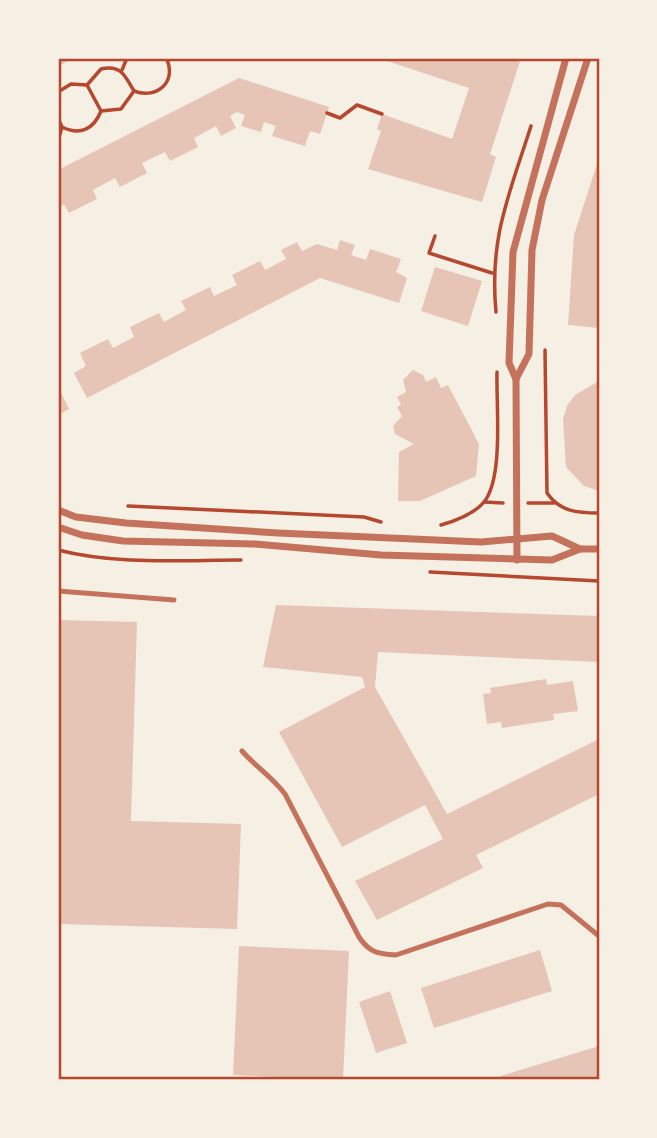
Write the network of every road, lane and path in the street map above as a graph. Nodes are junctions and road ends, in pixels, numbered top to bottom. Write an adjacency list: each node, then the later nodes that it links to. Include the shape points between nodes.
1 (127, 58): 7 (path)
2 (166, 58): 9 (path, via 170,75 163,88 149,95)
3 (220, 58): 4 (path)
4 (235, 58)
5 (566, 58): 20 (street, via 513,252 509,363)
6 (589, 58): 20 (street, via 542,200 532,250 529,354)
7 (122, 71): 8 (path, via 101,69); 9 (path)
8 (87, 85): 10 (path, via 71,84); 11 (path)
9 (134, 91): 11 (path, via 121,110)
10 (58, 92)
11 (101, 111): 15 (path, via 86,130)
12 (327, 113): 13 (path, via 340,118 357,105)
13 (382, 114)
14 (58, 118): 15 (path)
15 (62, 127): 16 (path)
16 (58, 141)
17 (435, 236): 18 (path, via 429,253)
18 (492, 273)
19 (545, 339): 24 (path, via 544,481 554,503 569,511)
20 (516, 379): 28 (street)
21 (484, 502): 26 (path, via 459,520)
22 (128, 506): 25 (path, via 364,517)
23 (58, 510): 28 (street, via 126,523 257,531 481,542)
24 (599, 513)
25 (388, 525)
26 (428, 525)
27 (58, 527): 33 (street, via 82,536 123,541)
28 (517, 537): 29 (street, via 552,536); 33 (street)
29 (580, 548): 30 (street); 33 (street, via 552,561)
30 (599, 549)
31 (58, 550): 32 (path)
32 (121, 558)
33 (517, 560)
34 (551, 578): 35 (path)
35 (599, 581)
36 (58, 591): 37 (lane)
37 (174, 600)
38 (242, 751): 39 (lane, via 272,776 285,794 359,937 377,954 396,955 548,904 561,905)
39 (599, 936)

